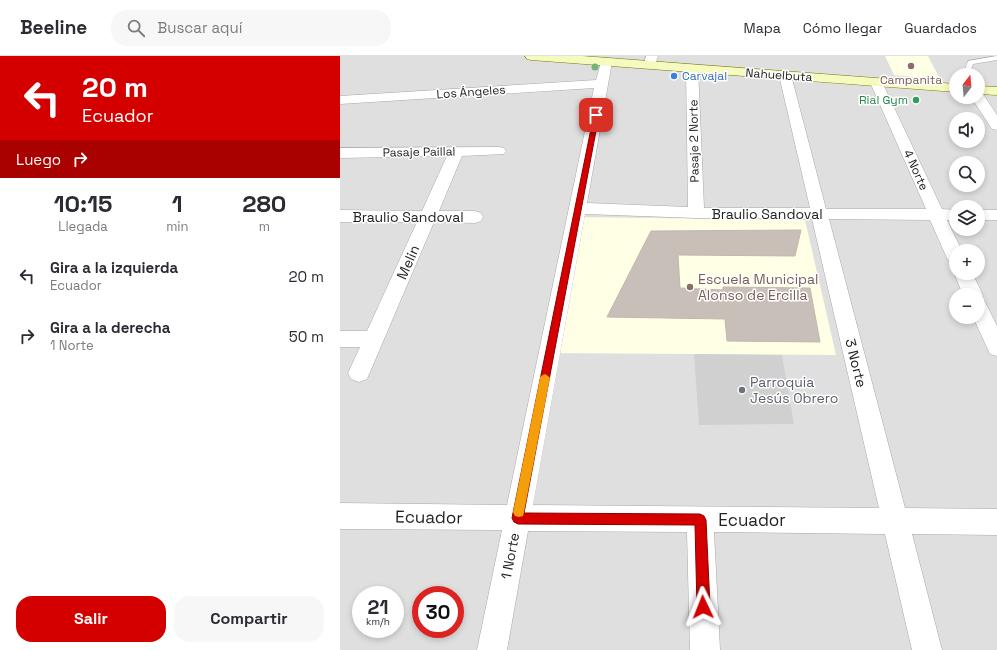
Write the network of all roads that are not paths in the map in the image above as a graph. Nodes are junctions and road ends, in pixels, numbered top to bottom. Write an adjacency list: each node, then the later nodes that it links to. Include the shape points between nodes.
1 (531, 56): 4 (main road, Nahuelbuta)
2 (997, 58): 6 (lane, via 970,62)
3 (651, 61): 4 (main road, Nahuelbuta); 5 (main road, Nahuelbuta)
4 (606, 62): 9 (street, 1 Norte)
5 (692, 68): 7 (main road, Nahuelbuta); 20 (street, Pasaje 2 Norte)
6 (968, 68)
7 (785, 75): 8 (main road, Nahuelbuta); 21 (street, 3 Norte)
8 (876, 82): 10 (main road, Nahuelbuta); 22 (street, 4 Norte)
9 (602, 84): 13 (street, Los Ángeles); 19 (street, 1 Norte)
10 (949, 87)
11 (985, 90): 12 (main road)
12 (997, 91)
13 (340, 100)
14 (983, 104): 15 (street)
15 (997, 126)
16 (456, 151): 17 (street, Pasaje Paillal); 18 (street, Pasaje Paillal); 27 (street, Melin)
17 (498, 151)
18 (340, 153)
19 (578, 208): 20 (street, Braulio Sandoval); 36 (street, 1 Norte)
20 (696, 213): 21 (street, Braulio Sandoval)
21 (819, 214): 22 (street, Braulio Sandoval); 38 (street, 3 Norte)
22 (936, 214): 23 (street, Braulio Sandoval); 29 (street, 4 Norte)
23 (949, 215)
24 (985, 215): 25 (street)
25 (997, 215)
26 (340, 216): 27 (street, Braulio Sandoval)
27 (428, 217): 28 (street, Braulio Sandoval); 31 (street, Melin)
28 (475, 217)
29 (950, 244)
30 (985, 321): 33 (street)
31 (374, 338): 32 (street); 34 (street, Melin)
32 (340, 339)
33 (997, 348)
34 (359, 373)
35 (340, 516): 36 (street, Ecuador)
36 (518, 518): 37 (street, Ecuador); 40 (street, 1 Norte)
37 (700, 520): 38 (street, Ecuador); 41 (street)
38 (895, 520): 39 (street, Ecuador); 42 (street, 3 Norte)
39 (997, 522)
40 (492, 650)
41 (705, 650)
42 (927, 650)

